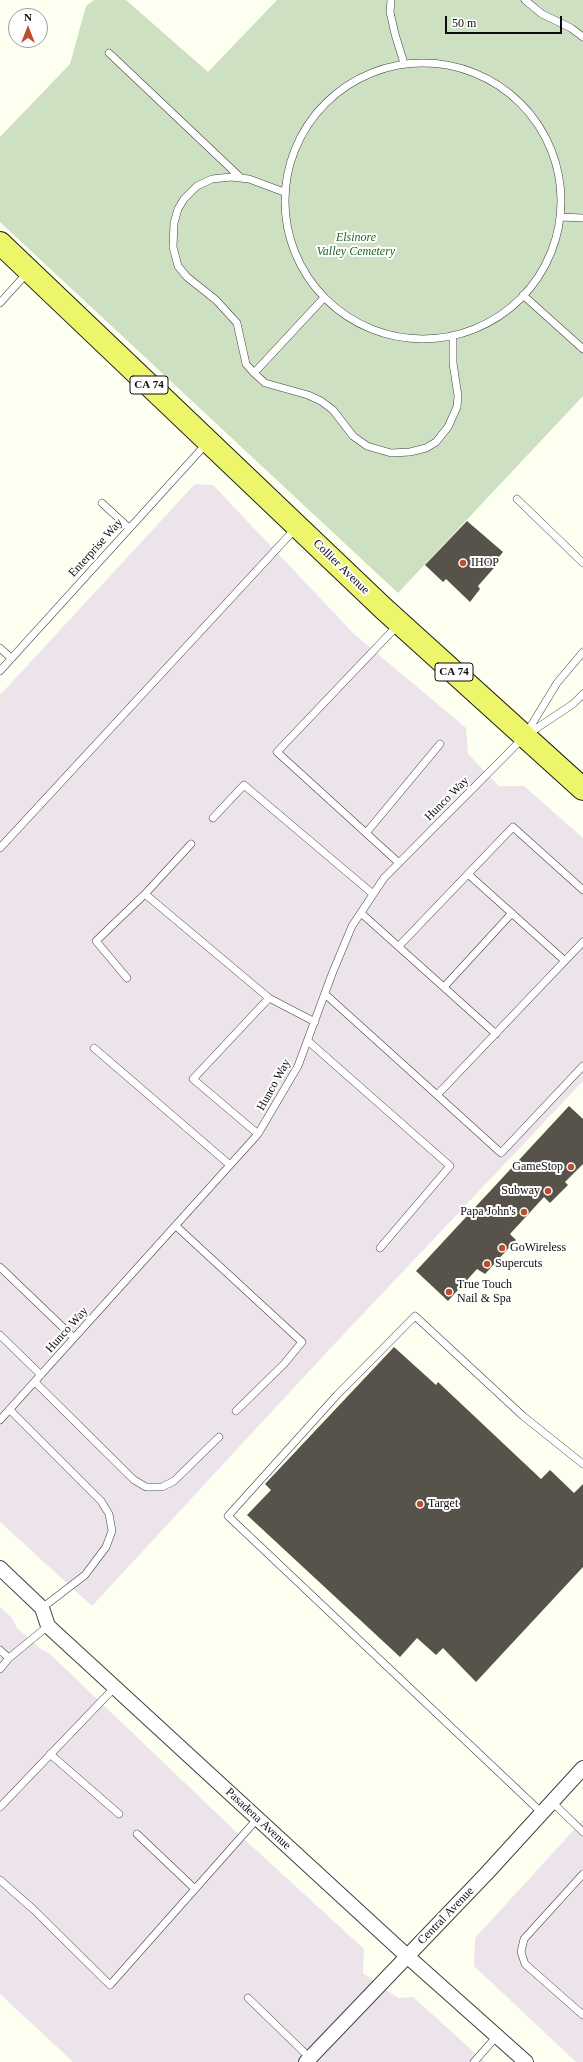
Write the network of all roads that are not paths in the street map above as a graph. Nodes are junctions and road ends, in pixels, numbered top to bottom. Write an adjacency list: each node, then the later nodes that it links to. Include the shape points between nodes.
1 (391, 0): 5 (lane, via 390,12)
2 (525, 0): 3 (lane, via 542,14)
3 (583, 36)
4 (109, 54): 6 (lane)
5 (403, 60): 7 (lane, via 374,71 355,82 329,103 301,143); 8 (lane, via 444,63 467,69 494,81 518,100 547,138 554,157 562,194)
6 (241, 178): 7 (lane); 17 (lane, via 212,179 197,186 178,209 172,234 178,266 237,323 246,364)
7 (284, 192): 13 (lane, via 292,238 305,272)
8 (560, 217): 9 (lane); 12 (lane, via 558,231 537,275)
9 (583, 218)
10 (0, 242): 11 (main road, CA 74)
11 (30, 271): 14 (lane); 18 (main road, CA 74)
12 (523, 295): 15 (lane, via 502,311); 16 (lane)
13 (321, 301): 15 (lane, via 339,316 399,336 427,341); 17 (lane)
14 (0, 303)
15 (453, 340): 17 (lane, via 457,407 448,427 436,442 426,448 410,452 391,453 367,446 353,436 333,410 321,400 265,383)
16 (583, 349)
17 (254, 373)
18 (208, 441): 21 (main road, CA 74); 22 (lane, Enterprise Way)
19 (516, 499): 23 (lane)
20 (102, 503): 22 (lane)
21 (298, 526): 24 (main road, Collier Avenue / CA 74); 36 (lane)
22 (129, 528): 27 (lane, Enterprise Way)
23 (583, 563)
24 (401, 623): 30 (main road, CA 74); 34 (lane, via 277,752)
25 (0, 648): 27 (lane)
26 (583, 652): 30 (lane, Hunco Way, via 556,683)
27 (11, 658): 28 (lane, Enterprise Way)
28 (0, 671)
29 (583, 694): 30 (lane, Hunco Way, via 573,704)
30 (525, 736): 32 (main road, CA 74); 37 (lane, Hunco Way)
31 (440, 744): 34 (lane)
32 (583, 789)
33 (213, 818): 41 (lane, via 244,785)
34 (366, 833): 37 (lane)
35 (191, 844): 40 (lane)
36 (0, 848)
37 (399, 863): 41 (lane, Hunco Way)
38 (468, 874): 39 (lane, via 513,827); 43 (lane); 45 (lane)
39 (583, 890)
40 (146, 894): 47 (lane, via 96,941); 50 (lane)
41 (373, 894): 42 (lane, Hunco Way)
42 (361, 913): 45 (lane); 49 (lane, Hunco Way, via 352,926)
43 (512, 913): 46 (lane); 48 (lane)
44 (583, 942): 46 (lane)
45 (399, 946): 48 (lane)
46 (565, 961): 52 (lane)
47 (127, 978)
48 (444, 987): 52 (lane)
49 (325, 994): 51 (lane, Hunco Way); 56 (lane)
50 (269, 998): 51 (lane); 57 (lane, via 193,1079)
51 (315, 1022): 53 (lane, Hunco Way)
52 (496, 1034): 56 (lane)
53 (308, 1041): 57 (lane, Hunco Way, via 298,1066); 60 (lane, via 450,1166)
54 (94, 1048): 58 (lane)
55 (583, 1066): 56 (lane, via 501,1153)
56 (437, 1096)
57 (258, 1134): 58 (lane, Hunco Way)
58 (230, 1165): 59 (lane, Hunco Way)
59 (176, 1226): 63 (lane, Hunco Way); 67 (lane, via 302,1342 284,1364)
60 (380, 1248)
61 (0, 1266): 63 (lane)
62 (0, 1335): 64 (lane)
63 (74, 1338): 64 (lane, Hunco Way)
64 (41, 1375): 65 (lane, Hunco Way)
65 (35, 1382): 66 (lane, Hunco Way); 69 (lane, via 134,1480 146,1486 162,1486 174,1481)
66 (10, 1410): 68 (lane, Hunco Way); 72 (lane, via 101,1501 109,1514 112,1531 106,1547 86,1575)
67 (236, 1411)
68 (0, 1420)
69 (219, 1437)
70 (583, 1464): 82 (lane, via 523,1416 415,1316 337,1395 228,1516)
71 (0, 1568): 72 (street, Pasadena Avenue)
72 (42, 1608): 73 (street, Pasadena Avenue)
73 (48, 1626): 75 (lane); 77 (street, Pasadena Avenue)
74 (0, 1650): 75 (lane)
75 (9, 1658): 76 (lane)
76 (0, 1669)
77 (115, 1687): 78 (lane); 84 (street, Pasadena Avenue)
78 (50, 1754): 81 (lane); 83 (lane)
79 (583, 1768): 80 (street, Central Avenue)
80 (552, 1802): 82 (street, Central Avenue); 85 (lane)
81 (0, 1807)
82 (542, 1812): 90 (street, Central Avenue)
83 (119, 1814)
84 (258, 1818): 89 (lane); 90 (street, Pasadena Avenue)
85 (583, 1832)
86 (138, 1834): 89 (lane)
87 (583, 1874): 92 (lane, via 524,1939 521,1952 525,1964)
88 (0, 1880): 89 (lane, via 110,1985)
89 (195, 1889)
90 (407, 1956): 93 (street, Pasadena Avenue); 94 (street, Central Avenue)
91 (248, 1998): 94 (lane)
92 (583, 2015)
93 (497, 2036): 95 (lane); 96 (street, Pasadena Avenue)
94 (308, 2060)
95 (474, 2062)
96 (526, 2062)

